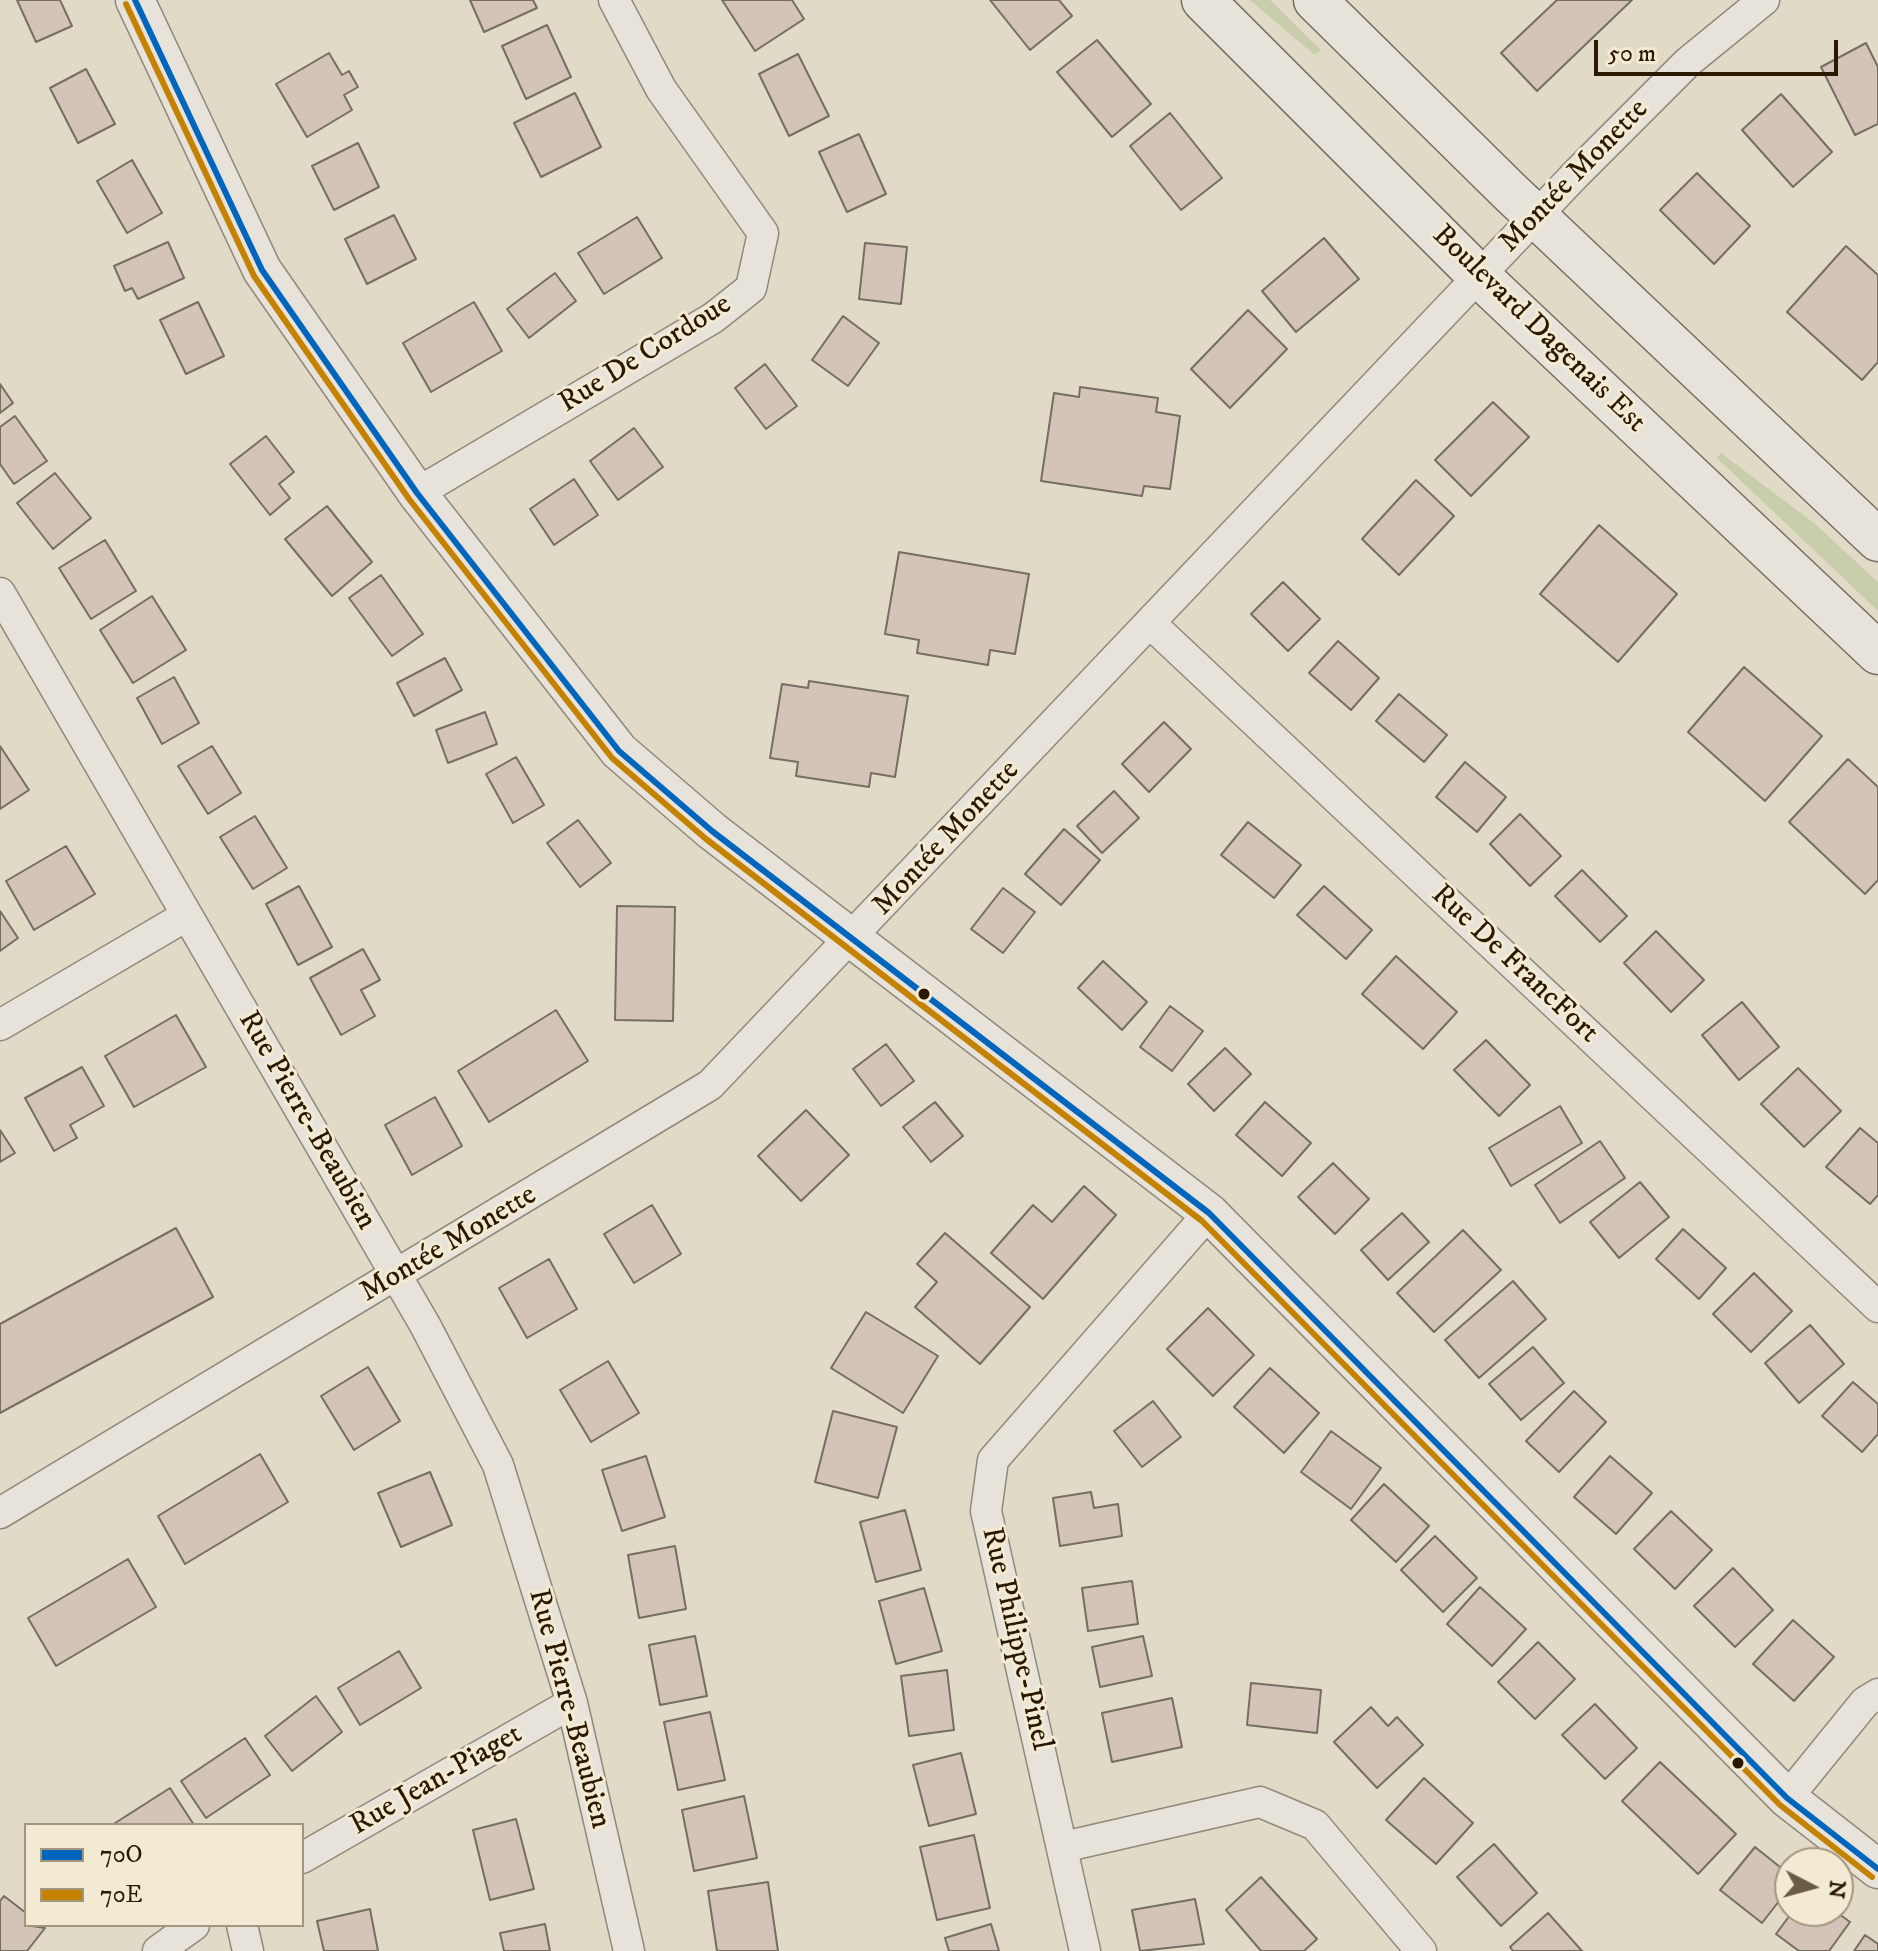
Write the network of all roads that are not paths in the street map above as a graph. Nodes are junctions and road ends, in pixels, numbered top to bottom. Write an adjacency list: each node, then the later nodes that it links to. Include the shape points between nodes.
1 (135, 0): 8 (street, via 262,270)
2 (614, 0): 8 (street, Rue De Cordoue, via 661,89 763,233 751,288 713,318)
3 (1203, 0): 7 (main road, Boulevard Dagenais Est)
4 (1315, 0): 6 (main road)
5 (1764, 0): 6 (street, Montée Monette, via 1677,73)
6 (1537, 216): 7 (street, Montée Monette); 9 (main road)
7 (1479, 276): 11 (street, Montée Monette); 12 (main road, Boulevard Dagenais Est)
8 (417, 493): 14 (street, via 619,751 712,831)
9 (1878, 540)
10 (0, 593): 13 (street, Rue Pierre-Beaubien)
11 (1150, 623): 14 (street, Montée Monette); 18 (street, Rue De FrancFort)
12 (1878, 653)
13 (186, 916): 15 (street); 17 (street, Rue Pierre-Beaubien)
14 (853, 938): 16 (street); 17 (street, Montée Monette, via 696,1096)
15 (0, 1025)
16 (1209, 1213): 22 (street); 23 (street, Rue Philippe-Pinel, via 993,1460 986,1511)
17 (397, 1277): 19 (street, Montée Monette); 21 (street, Rue Pierre-Beaubien, via 498,1465)
18 (1878, 1307)
19 (0, 1513)
20 (1878, 1694): 22 (street, via 1865,1702)
21 (572, 1703): 24 (street, Rue Jean-Piaget); 30 (street, Rue Pierre-Beaubien)
22 (1787, 1798): 25 (street)
23 (1063, 1847): 31 (street, Rue Philippe-Pinel); 32 (street, via 1260,1802 1315,1825)
24 (304, 1857)
25 (1878, 1869)
26 (191, 1927): 28 (street)
27 (242, 1927): 29 (street)
28 (158, 1951)
29 (248, 1951)
30 (629, 1951)
31 (1085, 1951)
32 (1421, 1951)

